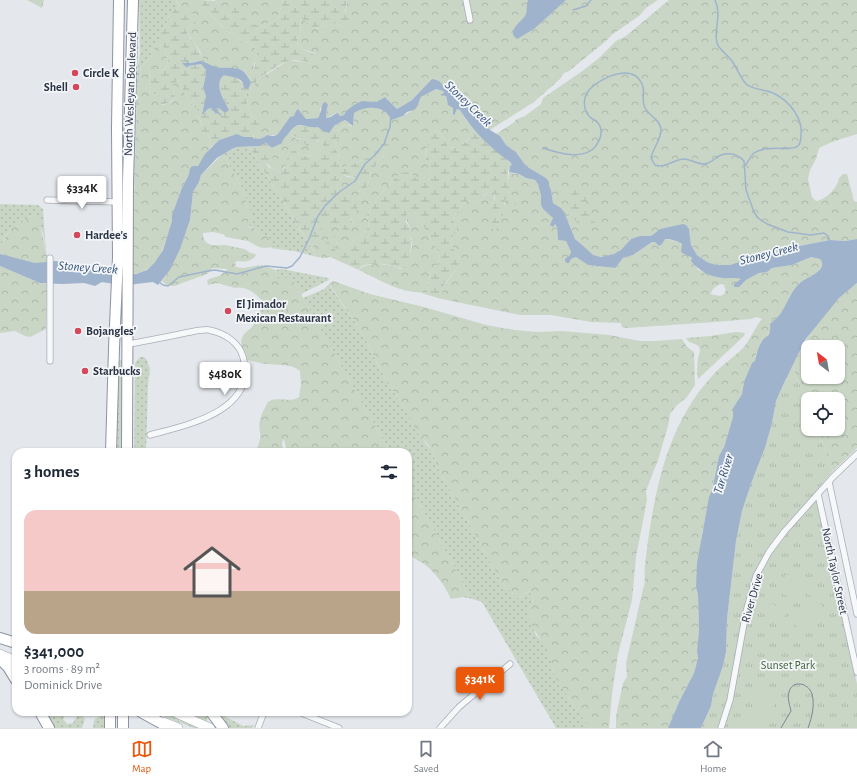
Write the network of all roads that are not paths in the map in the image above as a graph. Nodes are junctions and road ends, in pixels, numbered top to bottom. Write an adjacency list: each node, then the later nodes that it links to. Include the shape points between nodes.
1 (133, 0): 6 (highway, North Wesleyan Boulevard)
2 (466, 0): 4 (street)
3 (119, 1): 5 (highway, North Wesleyan Boulevard)
4 (470, 20)
5 (117, 128): 6 (highway); 8 (highway, North Wesleyan Boulevard)
6 (129, 128): 9 (highway, North Wesleyan Boulevard)
7 (47, 200): 8 (street)
8 (117, 202): 9 (highway, North Wesleyan Boulevard)
9 (122, 257): 11 (highway, North Wesleyan Boulevard, via 128,298); 14 (highway, North Wesleyan Boulevard, via 116,297)
10 (50, 258): 12 (street)
11 (128, 344): 13 (street, via 209,330 230,339 239,349 244,363 242,386 234,400 224,409); 15 (highway, North Wesleyan Boulevard)
12 (50, 361)
13 (150, 435)
14 (111, 448)
15 (127, 448)
16 (857, 454): 17 (street, River Drive)
17 (829, 482): 18 (street, River Drive); 19 (street)
18 (818, 494): 23 (street, North Taylor Street); 47 (street, River Drive, via 768,552 756,576 746,612 730,700)
19 (857, 614)
20 (0, 639): 21 (highway); 22 (main road)
21 (12, 642)
22 (12, 644)
23 (855, 653): 28 (street, North Taylor Street)
24 (0, 654): 26 (main road)
25 (0, 659): 29 (highway)
26 (12, 659)
27 (510, 664): 46 (street, via 459,707)
28 (857, 672)
29 (12, 674)
30 (42, 716): 38 (highway)
31 (110, 716): 39 (highway)
32 (148, 716): 40 (highway)
33 (150, 716): 41 (main road)
34 (183, 716): 42 (main road)
35 (214, 716): 43 (highway)
36 (262, 716): 44 (street)
37 (310, 716): 45 (street)
38 (48, 726)
39 (110, 728)
40 (170, 728)
41 (178, 728)
42 (210, 728)
43 (222, 728)
44 (258, 728)
45 (339, 728)
46 (440, 728)
47 (721, 728)

